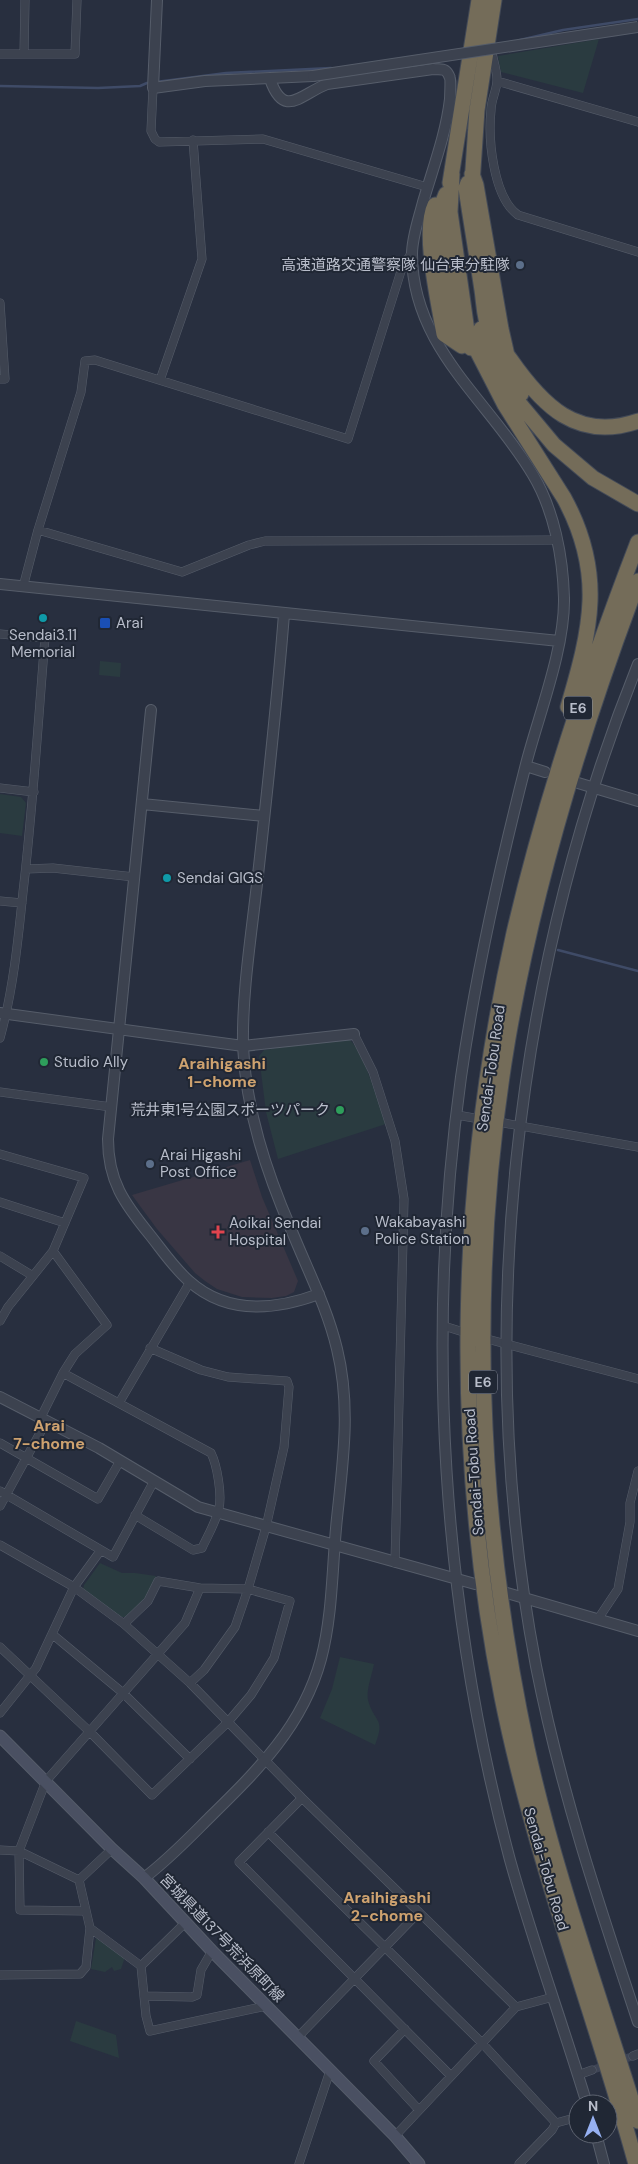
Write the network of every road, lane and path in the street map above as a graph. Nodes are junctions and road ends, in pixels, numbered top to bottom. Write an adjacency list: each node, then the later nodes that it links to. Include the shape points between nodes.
1 (25, 0): 9 (street)
2 (76, 0): 9 (street, via 76,54)
3 (157, 0): 12 (street)
4 (479, 0): 15 (highway)
5 (494, 0): 7 (highway)
6 (638, 27): 10 (street, bridge, via 313,76)
7 (489, 38): 11 (street); 16 (highway)
8 (0, 54): 9 (street)
9 (24, 54)
10 (270, 79): 12 (street, via 206,81); 17 (street, via 277,96 282,100 296,101 327,84 443,70 450,77 450,102)
11 (497, 81): 13 (street); 19 (street, via 490,110 493,162 510,210)
12 (153, 88): 14 (street, via 151,132 155,139 159,142)
13 (638, 122)
14 (193, 140): 17 (street, via 263,139); 28 (street, via 202,259)
15 (452, 174): 23 (highway, via 462,209); 24 (highway, via 430,214 430,244); 26 (highway, via 444,212 462,332)
16 (472, 174): 22 (highway, via 479,185 488,219); 23 (highway, via 466,188); 25 (highway, via 495,330)
17 (427, 188): 18 (street)
18 (412, 252): 28 (street, via 402,268 348,438); 34 (street, via 423,312 437,345 534,476 552,518)
19 (638, 252)
20 (0, 303): 21 (street)
21 (0, 319): 27 (street, via 4,378)
22 (507, 328): 25 (highway); 29 (highway, via 511,352)
23 (485, 330): 25 (highway); 26 (highway); 29 (highway)
24 (444, 334): 26 (highway); 29 (highway)
25 (506, 354): 29 (highway)
26 (482, 359): 29 (highway)
27 (0, 379)
28 (160, 380): 33 (street, via 95,360 84,362 81,392)
29 (509, 383): 30 (highway, via 574,422 613,427); 31 (highway, via 546,426 579,457); 32 (highway, via 528,415 554,445 593,478); 57 (highway, via 573,513 584,544 591,582 587,636 548,780)
30 (638, 421)
31 (638, 496)
32 (638, 504)
33 (38, 530): 34 (street, via 182,572 265,541); 38 (street)
34 (556, 540): 43 (street, via 564,598)
35 (638, 542): 57 (highway, Sendai-Tobu Road / E6, via 576,716)
36 (638, 581): 42 (highway, Sendai-Tobu Road / E6)
37 (0, 584): 38 (street)
38 (23, 587): 40 (street)
39 (638, 594): 42 (highway)
40 (284, 614): 43 (street); 54 (street)
41 (0, 634): 51 (street, via 45,638)
42 (616, 640): 160 (highway, Sendai-Tobu Road / E6, via 556,829 529,934 508,1040 489,1197 483,1378 489,1499 500,1598 528,1752 547,1830)
43 (559, 641): 46 (street)
44 (638, 664): 50 (street)
45 (151, 710): 53 (street)
46 (526, 766): 47 (street); 67 (street, via 473,1006)
47 (545, 772)
48 (578, 783): 50 (street)
49 (0, 788): 51 (street)
50 (593, 788): 52 (street); 70 (street, via 544,981)
51 (34, 792): 55 (street)
52 (638, 802)
53 (142, 804): 54 (street); 56 (street)
54 (264, 816): 64 (street)
55 (26, 869): 56 (street, via 54,868); 59 (street)
56 (134, 877): 61 (street)
57 (528, 878): 168 (highway, Sendai-Tobu Road / E6, via 494,1036 474,1196 468,1322 474,1499 486,1600 514,1754 553,1900)
58 (0, 900): 59 (street)
59 (22, 903): 60 (street, via 10,1001)
60 (3, 1013): 61 (street); 63 (street)
61 (119, 1029): 64 (street); 66 (street)
62 (354, 1034): 64 (street); 105 (street, via 373,1072 396,1142 404,1199)
63 (0, 1038)
64 (244, 1046): 79 (street, via 259,1142 288,1223)
65 (0, 1092): 66 (street)
66 (111, 1107): 78 (street, via 108,1155 117,1189 131,1211)
67 (457, 1115): 68 (street); 81 (street, via 449,1192)
68 (474, 1118)
69 (504, 1123): 70 (street)
70 (520, 1126): 71 (street); 84 (street, via 508,1251)
71 (638, 1148)
72 (0, 1154): 74 (street, via 84,1178)
73 (0, 1202): 74 (street)
74 (65, 1223): 75 (street)
75 (53, 1251): 77 (street); 86 (street, via 106,1325 75,1354)
76 (0, 1256): 77 (street)
77 (33, 1276): 80 (street)
78 (190, 1282): 79 (street, via 215,1298 252,1308 280,1306); 85 (street)
79 (319, 1294): 103 (street, via 338,1350 346,1406)
80 (0, 1321)
81 (444, 1326): 82 (street); 106 (street, via 445,1451)
82 (460, 1331)
83 (491, 1340): 84 (street)
84 (505, 1344): 87 (street); 112 (street, via 512,1481)
85 (150, 1348): 89 (street); 101 (street, via 201,1370 228,1377 287,1381 284,1448)
86 (63, 1373): 89 (street); 90 (street)
87 (638, 1379)
88 (0, 1397): 90 (street)
89 (119, 1403): 99 (street, via 211,1453 216,1462 220,1502)
90 (43, 1420): 92 (street); 93 (street)
91 (0, 1443): 92 (street)
92 (27, 1458): 93 (street, via 98,1499); 97 (street)
93 (120, 1461): 95 (street)
94 (638, 1471): 96 (street)
95 (154, 1480): 99 (street, via 198,1506); 100 (street)
96 (635, 1491): 113 (street, via 618,1589)
97 (3, 1493): 98 (street); 104 (street)
98 (0, 1506)
99 (217, 1513): 100 (street, via 202,1548 192,1550); 101 (street)
100 (135, 1515): 104 (street, via 113,1557)
101 (266, 1527): 103 (street); 110 (street)
102 (0, 1545): 108 (street)
103 (334, 1545): 105 (street); 127 (street, via 325,1635 316,1674 298,1716)
104 (101, 1550): 108 (street)
105 (395, 1562): 106 (street)
106 (456, 1580): 107 (street); 146 (street, via 472,1685 507,1847)
107 (475, 1584)
108 (74, 1587): 114 (street); 116 (street)
109 (200, 1588): 110 (street); 114 (street, via 158,1581 148,1601); 118 (street, via 185,1623)
110 (248, 1589): 120 (street, via 234,1627 204,1670); 123 (street, via 290,1600 274,1658 251,1695)
111 (507, 1593): 112 (street)
112 (525, 1598): 113 (street); 149 (street, via 552,1740 586,1865)
113 (598, 1619): 115 (street)
114 (124, 1624): 118 (street)
115 (638, 1631)
116 (52, 1634): 119 (street); 121 (street)
117 (0, 1648): 119 (street)
118 (157, 1654): 120 (street); 121 (street)
119 (30, 1676): 122 (street); 124 (street)
120 (190, 1684): 123 (street)
121 (123, 1693): 124 (street); 126 (street)
122 (0, 1713)
123 (228, 1722): 126 (street); 127 (street)
124 (90, 1732): 126 (street, via 152,1795); 128 (street)
125 (0, 1736): 128 (main road, 宮城県道137号荒浜原町線)
126 (190, 1759)
127 (266, 1760): 129 (street); 134 (street, via 161,1866)
128 (46, 1781): 131 (main road, 宮城県道137号荒浜原町線); 133 (street)
129 (302, 1798): 130 (street); 137 (street)
130 (268, 1832): 140 (street); 144 (street, via 239,1862)
131 (112, 1849): 134 (main road, 宮城県道137号荒浜原町線); 135 (street)
132 (0, 1850): 133 (street)
133 (19, 1851): 135 (street); 136 (street, via 20,1910)
134 (144, 1878): 138 (main road, 宮城県道137号荒浜原町線)
135 (79, 1880): 136 (street)
136 (86, 1911): 139 (street)
137 (419, 1912): 140 (street); 148 (street)
138 (186, 1922): 141 (main road, 宮城県道137号荒浜原町線); 142 (street)
139 (90, 1928): 142 (street); 143 (street, via 86,1967 80,1974)
140 (386, 1946): 144 (street); 152 (street)
141 (212, 1951): 145 (street, via 201,1970 197,1995); 147 (main road, 宮城県道137号荒浜原町線)
142 (141, 1966): 145 (street)
143 (0, 1976)
144 (355, 1978): 150 (street); 151 (street)
145 (144, 1996): 147 (street, via 150,2031)
146 (553, 1997): 148 (street); 155 (street)
147 (266, 2006): 151 (main road, 宮城県道137号荒浜原町線)
148 (516, 2007): 152 (street)
149 (638, 2022)
150 (405, 2029): 156 (street); 158 (street, via 374,2061)
151 (297, 2038): 154 (main road, 宮城県道137号荒浜原町線)
152 (482, 2043): 156 (street); 161 (street)
153 (592, 2070): 155 (street)
154 (330, 2071): 162 (main road, 宮城県道137号荒浜原町線); 164 (street)
155 (578, 2075): 157 (street)
156 (451, 2076): 158 (street)
157 (584, 2094)
158 (419, 2110): 162 (street)
159 (568, 2120): 161 (street)
160 (638, 2121)
161 (556, 2123): 166 (street)
162 (395, 2136): 165 (main road, 宮城県道137号荒浜原町線)
163 (599, 2144): 167 (street)
164 (299, 2164)
165 (419, 2164)
166 (519, 2164)
167 (604, 2164)
168 (636, 2164)

